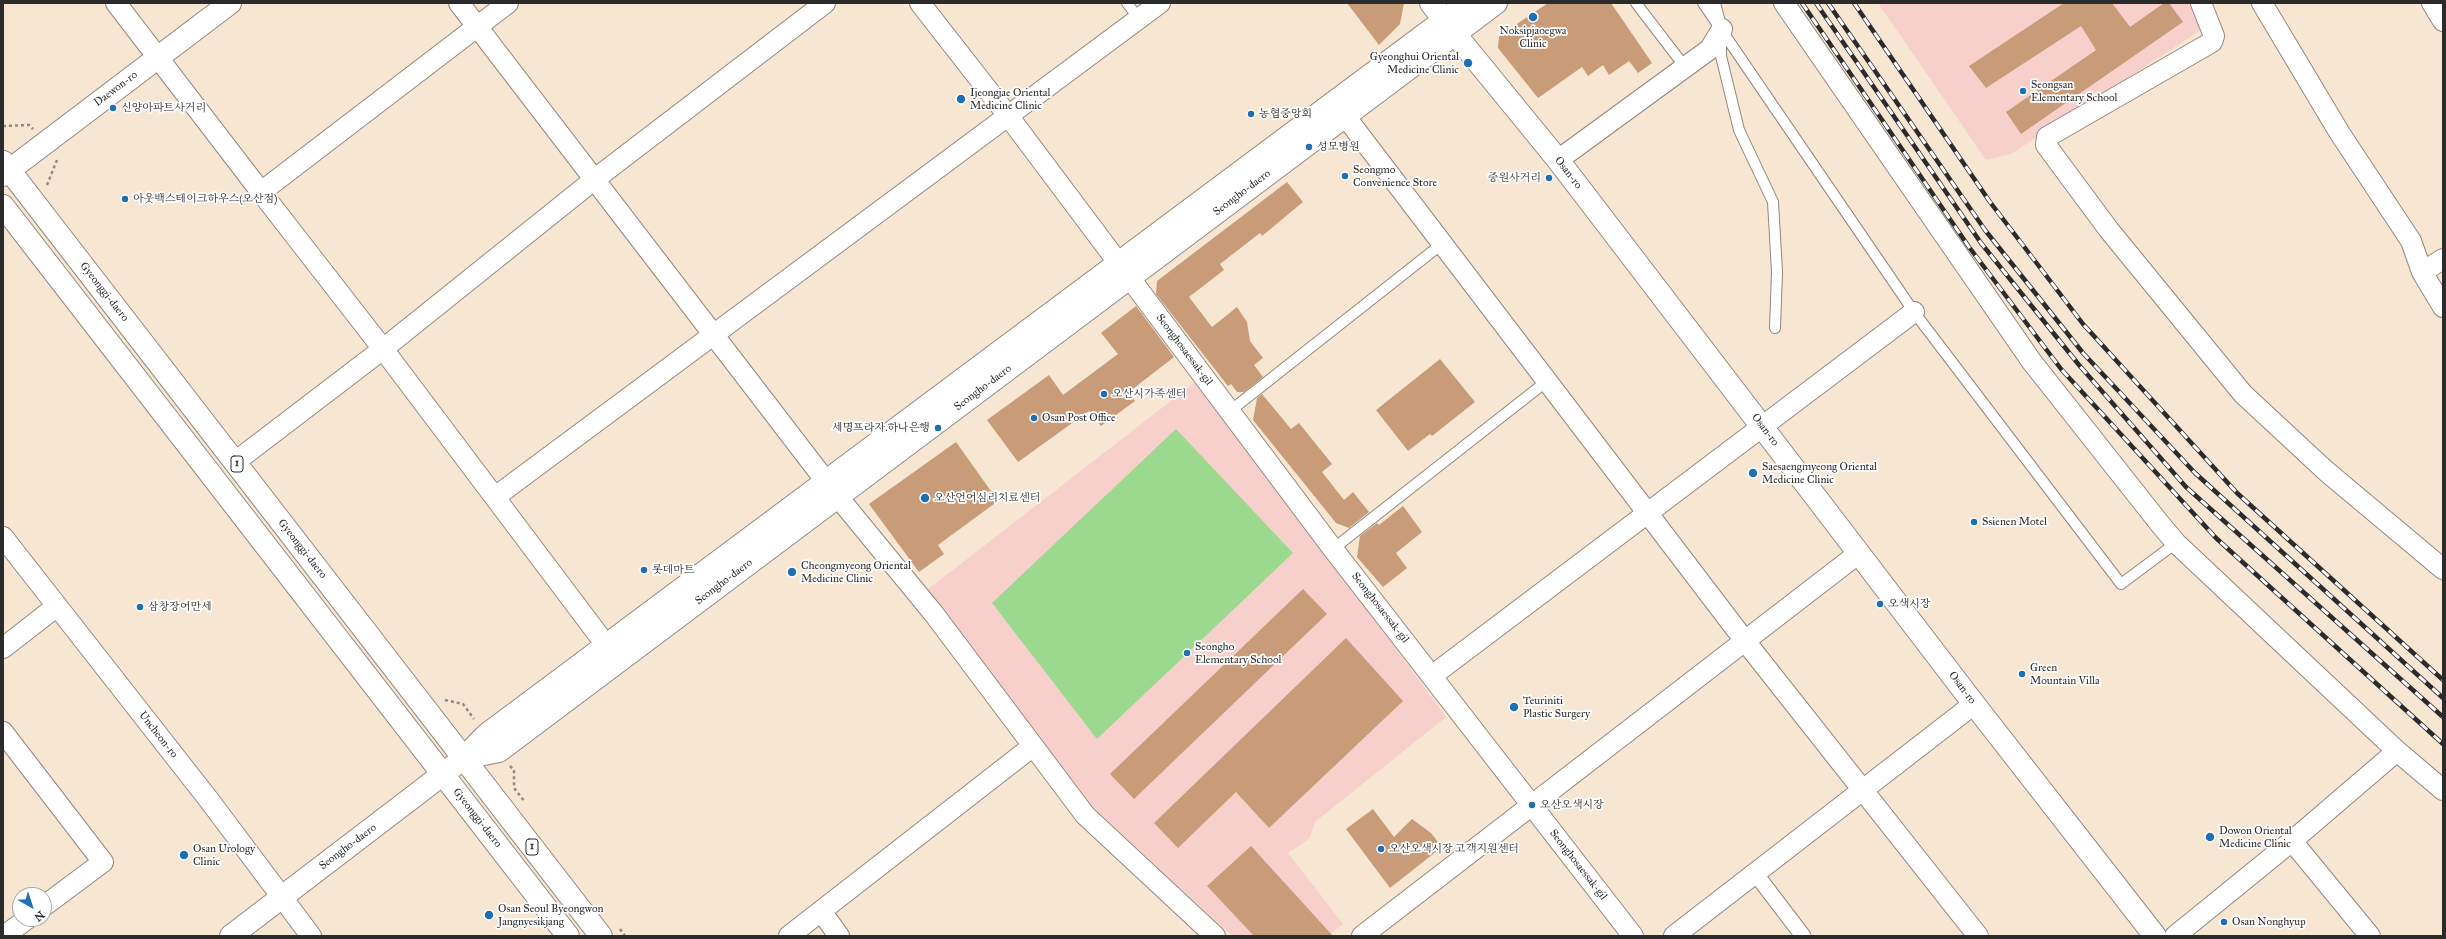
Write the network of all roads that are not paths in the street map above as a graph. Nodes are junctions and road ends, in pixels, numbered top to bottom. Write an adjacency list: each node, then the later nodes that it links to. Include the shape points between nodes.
1 (116, 3): 24 (street)
2 (230, 3): 24 (main road, Daewon-ro)
3 (459, 3): 21 (street)
4 (508, 3): 21 (street)
5 (826, 3): 30 (street)
6 (920, 3): 27 (street, Seonghosaessak-gil)
7 (1127, 3): 19 (lane)
8 (1160, 3): 19 (street)
9 (1431, 3): 22 (main road, Osan-ro)
10 (1467, 3): 22 (main road, Seongho-daero)
11 (1496, 3): 22 (main road, Seongho-daero)
12 (1636, 3): 25 (lane)
13 (1703, 3): 23 (lane)
14 (1715, 3): 23 (lane)
15 (1784, 3): 50 (street, via 2032,362)
16 (2201, 3): 53 (street, via 2214,36 2212,42 2047,137 2046,145 2109,230 2243,394 2326,471)
17 (2262, 3): 36 (street, via 2339,132 2411,241)
18 (2432, 3): 20 (street)
19 (1139, 19): 27 (street)
20 (2443, 20)
21 (477, 26): 30 (street); 31 (street)
22 (1449, 27): 26 (main road, Seongho-daero); 28 (main road, Osan-ro); 35 (main road, Seongho-daero)
23 (1722, 29): 25 (street, via 1710,49); 38 (lane); 39 (lane, via 1721,56 1739,130 1773,202 1777,272)
24 (158, 57): 29 (main road, Daewon-ro); 31 (street)
25 (1685, 67): 28 (street)
26 (1345, 116): 33 (street); 35 (main road, Seongho-daero)
27 (1009, 117): 35 (street, Seonghosaessak-gil); 40 (street)
28 (1558, 160): 44 (main road, Osan-ro)
29 (5, 169): 45 (main road, Gyeonggi-daero / 1)
30 (595, 179): 40 (street); 41 (street)
31 (261, 192): 41 (street)
32 (3, 206): 64 (main road, Gyeonggi-daero / 1)
33 (1443, 244): 42 (street); 43 (lane)
34 (2443, 259): 36 (street)
35 (1124, 271): 43 (street, Seonghosaessak-gil); 46 (main road, Seongho-daero)
36 (2422, 272): 37 (street)
37 (2443, 306)
38 (1914, 312): 44 (street); 50 (lane, via 2121,584)
39 (1775, 328)
40 (712, 335): 46 (street); 47 (street)
41 (383, 349): 45 (street); 47 (street)
42 (1547, 381): 48 (street); 51 (lane)
43 (1230, 411): 51 (street, Seonghosaessak-gil)
44 (1763, 427): 48 (street); 52 (main road, Osan-ro)
45 (235, 462): 63 (main road, Gyeonggi-daero / 1)
46 (832, 489): 56 (main road, Seongho-daero); 61 (street, via 934,614); 63 (main road, Seongho-daero, via 499,751)
47 (495, 497): 56 (street)
48 (1648, 513): 55 (street); 58 (street)
49 (3, 537): 54 (street, Uncheon-ro)
50 (2176, 543): 62 (street)
51 (1333, 548): 58 (street, Seonghosaessak-gil)
52 (1859, 553): 55 (street); 59 (main road, Osan-ro)
53 (2443, 569)
54 (57, 606): 57 (street); 70 (street, Uncheon-ro, via 209,800)
55 (1745, 640): 65 (street); 67 (street)
56 (606, 645): 63 (main road, Seongho-daero, via 486,735)
57 (3, 648)
58 (1433, 674): 67 (street, Seonghosaessak-gil)
59 (1974, 704): 65 (street); 87 (main road, Osan-ro)
60 (3, 732): 71 (street, via 103,862)
61 (1033, 746): 72 (street); 81 (street, via 1085,815)
62 (2397, 751): 66 (street); 68 (street)
63 (464, 758): 64 (main road, Seongho-daero); 78 (main road, Gyeonggi-daero / 1)
64 (443, 774): 70 (main road, Seongho-daero); 77 (main road, Gyeonggi-daero / 1)
65 (1863, 790): 69 (street); 86 (street)
66 (2443, 790)
67 (1532, 805): 82 (street); 83 (street, Seonghosaessak-gil)
68 (2292, 841): 88 (street); 89 (street)
69 (1755, 873): 84 (street); 85 (street)
70 (281, 898): 75 (main road, Seongho-daero); 76 (street, Uncheon-ro)
71 (52, 900)
72 (821, 911): 79 (street); 80 (street)
73 (16, 927): 74 (street)
74 (4, 936)
75 (231, 936)
76 (311, 936)
77 (568, 936)
78 (601, 936)
79 (789, 936)
80 (839, 936)
81 (1215, 936)
82 (1362, 936)
83 (1633, 936)
84 (1674, 936)
85 (1803, 936)
86 (1978, 936)
87 (2154, 936)
88 (2175, 936)
89 (2370, 936)

